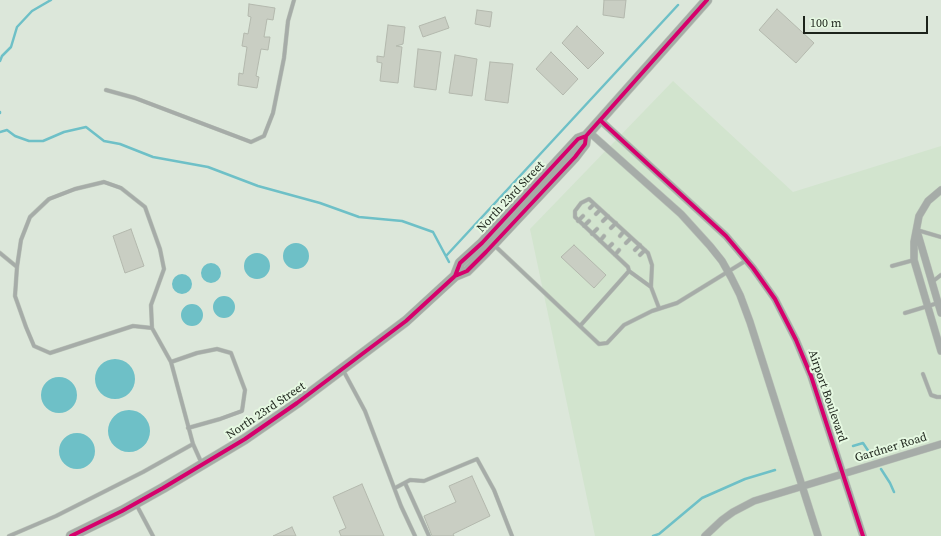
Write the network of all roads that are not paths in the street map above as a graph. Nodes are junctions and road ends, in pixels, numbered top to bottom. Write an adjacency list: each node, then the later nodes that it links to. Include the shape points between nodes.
1 (294, 0): 3 (lane, via 288,21 284,58 273,113 264,136 251,142 135,98)
2 (707, 0): 4 (main road, North 23rd Street)
3 (106, 90)
4 (600, 120): 5 (main road, North 23rd Street); 40 (street, Airport Boulevard, via 713,223)
5 (588, 134): 30 (main road, North 23rd Street, via 585,144 575,157); 47 (street, via 681,214 710,246); 49 (main road, North 23rd Street, via 578,139 503,221 460,263)
6 (941, 190): 20 (street, via 928,201 919,216)
7 (594, 204): 8 (lane); 9 (lane); 13 (lane, via 589,199 581,203 575,211)
8 (590, 208)
9 (600, 210): 10 (lane); 12 (lane)
10 (596, 214)
11 (583, 216): 13 (lane)
12 (608, 216): 14 (lane); 16 (lane)
13 (578, 221): 17 (lane)
14 (604, 221)
15 (589, 222): 17 (lane)
16 (616, 224): 18 (lane); 21 (lane)
17 (584, 226): 22 (lane)
18 (611, 228)
19 (597, 229): 22 (lane)
20 (916, 230): 25 (lane); 41 (street); 50 (street)
21 (624, 231): 24 (lane); 26 (lane)
22 (592, 234): 27 (lane)
23 (604, 236): 27 (lane)
24 (620, 236)
25 (941, 237)
26 (631, 238): 28 (lane); 31 (lane)
27 (600, 241): 32 (lane)
28 (626, 243)
29 (612, 244): 32 (lane)
30 (493, 245): 49 (main road, North 23rd Street, via 467,271); 57 (lane)
31 (640, 245): 34 (lane); 35 (lane)
32 (608, 248): 37 (lane)
33 (619, 250): 37 (lane)
34 (635, 250)
35 (645, 250): 38 (lane); 51 (lane, via 652,265)
36 (0, 253): 45 (lane)
37 (615, 255): 42 (lane)
38 (640, 255)
39 (627, 258): 42 (lane)
40 (747, 260): 47 (lane); 68 (street, Airport Boulevard, via 775,299 796,340 811,376)
41 (914, 260): 44 (lane); 53 (street)
42 (623, 262): 46 (lane)
43 (632, 263): 46 (lane)
44 (892, 266)
45 (17, 267): 58 (lane, via 15,296 34,346 50,353 133,326); 58 (lane, via 21,240 30,217 49,199 104,182 120,188 145,207 160,249 164,269 151,305)
46 (628, 269): 51 (lane); 57 (lane)
47 (728, 272): 54 (lane, via 677,303); 70 (street, via 750,322)
48 (941, 275): 50 (lane)
49 (455, 276): 61 (main road, North 23rd Street, via 406,322)
50 (932, 282): 52 (street)
51 (651, 286): 54 (lane)
52 (938, 304): 53 (lane); 56 (street)
53 (928, 306): 55 (lane); 59 (street)
54 (659, 308): 57 (lane, via 624,324 607,343 599,344)
55 (905, 313)
56 (941, 313)
57 (580, 326)
58 (152, 328): 60 (lane)
59 (941, 352)
60 (171, 362): 64 (lane); 64 (lane, via 217,349 231,353 245,390 242,411)
61 (342, 369): 67 (main road, North 23rd Street, via 245,439); 71 (lane, via 365,411)
62 (923, 374): 63 (lane, via 931,395)
63 (941, 397)
64 (188, 428): 65 (lane)
65 (193, 444): 67 (lane); 73 (lane, via 76,506)
66 (941, 444): 68 (street, Gardner Road)
67 (203, 465): 72 (main road, North 23rd Street)
68 (843, 474): 70 (street, Gardner Road); 81 (street, Airport Boulevard)
69 (405, 483): 71 (lane); 77 (lane); 78 (lane, via 410,480 424,481 477,459 494,490)
70 (802, 486): 79 (street, Gardner Road, via 754,501 722,520); 80 (street)
71 (395, 488): 76 (lane)
72 (136, 503): 74 (main road, North 23rd Street); 75 (lane)
73 (9, 536)
74 (71, 536)
75 (153, 536)
76 (415, 536)
77 (429, 536)
78 (512, 536)
79 (705, 536)
80 (818, 536)
81 (863, 536)

